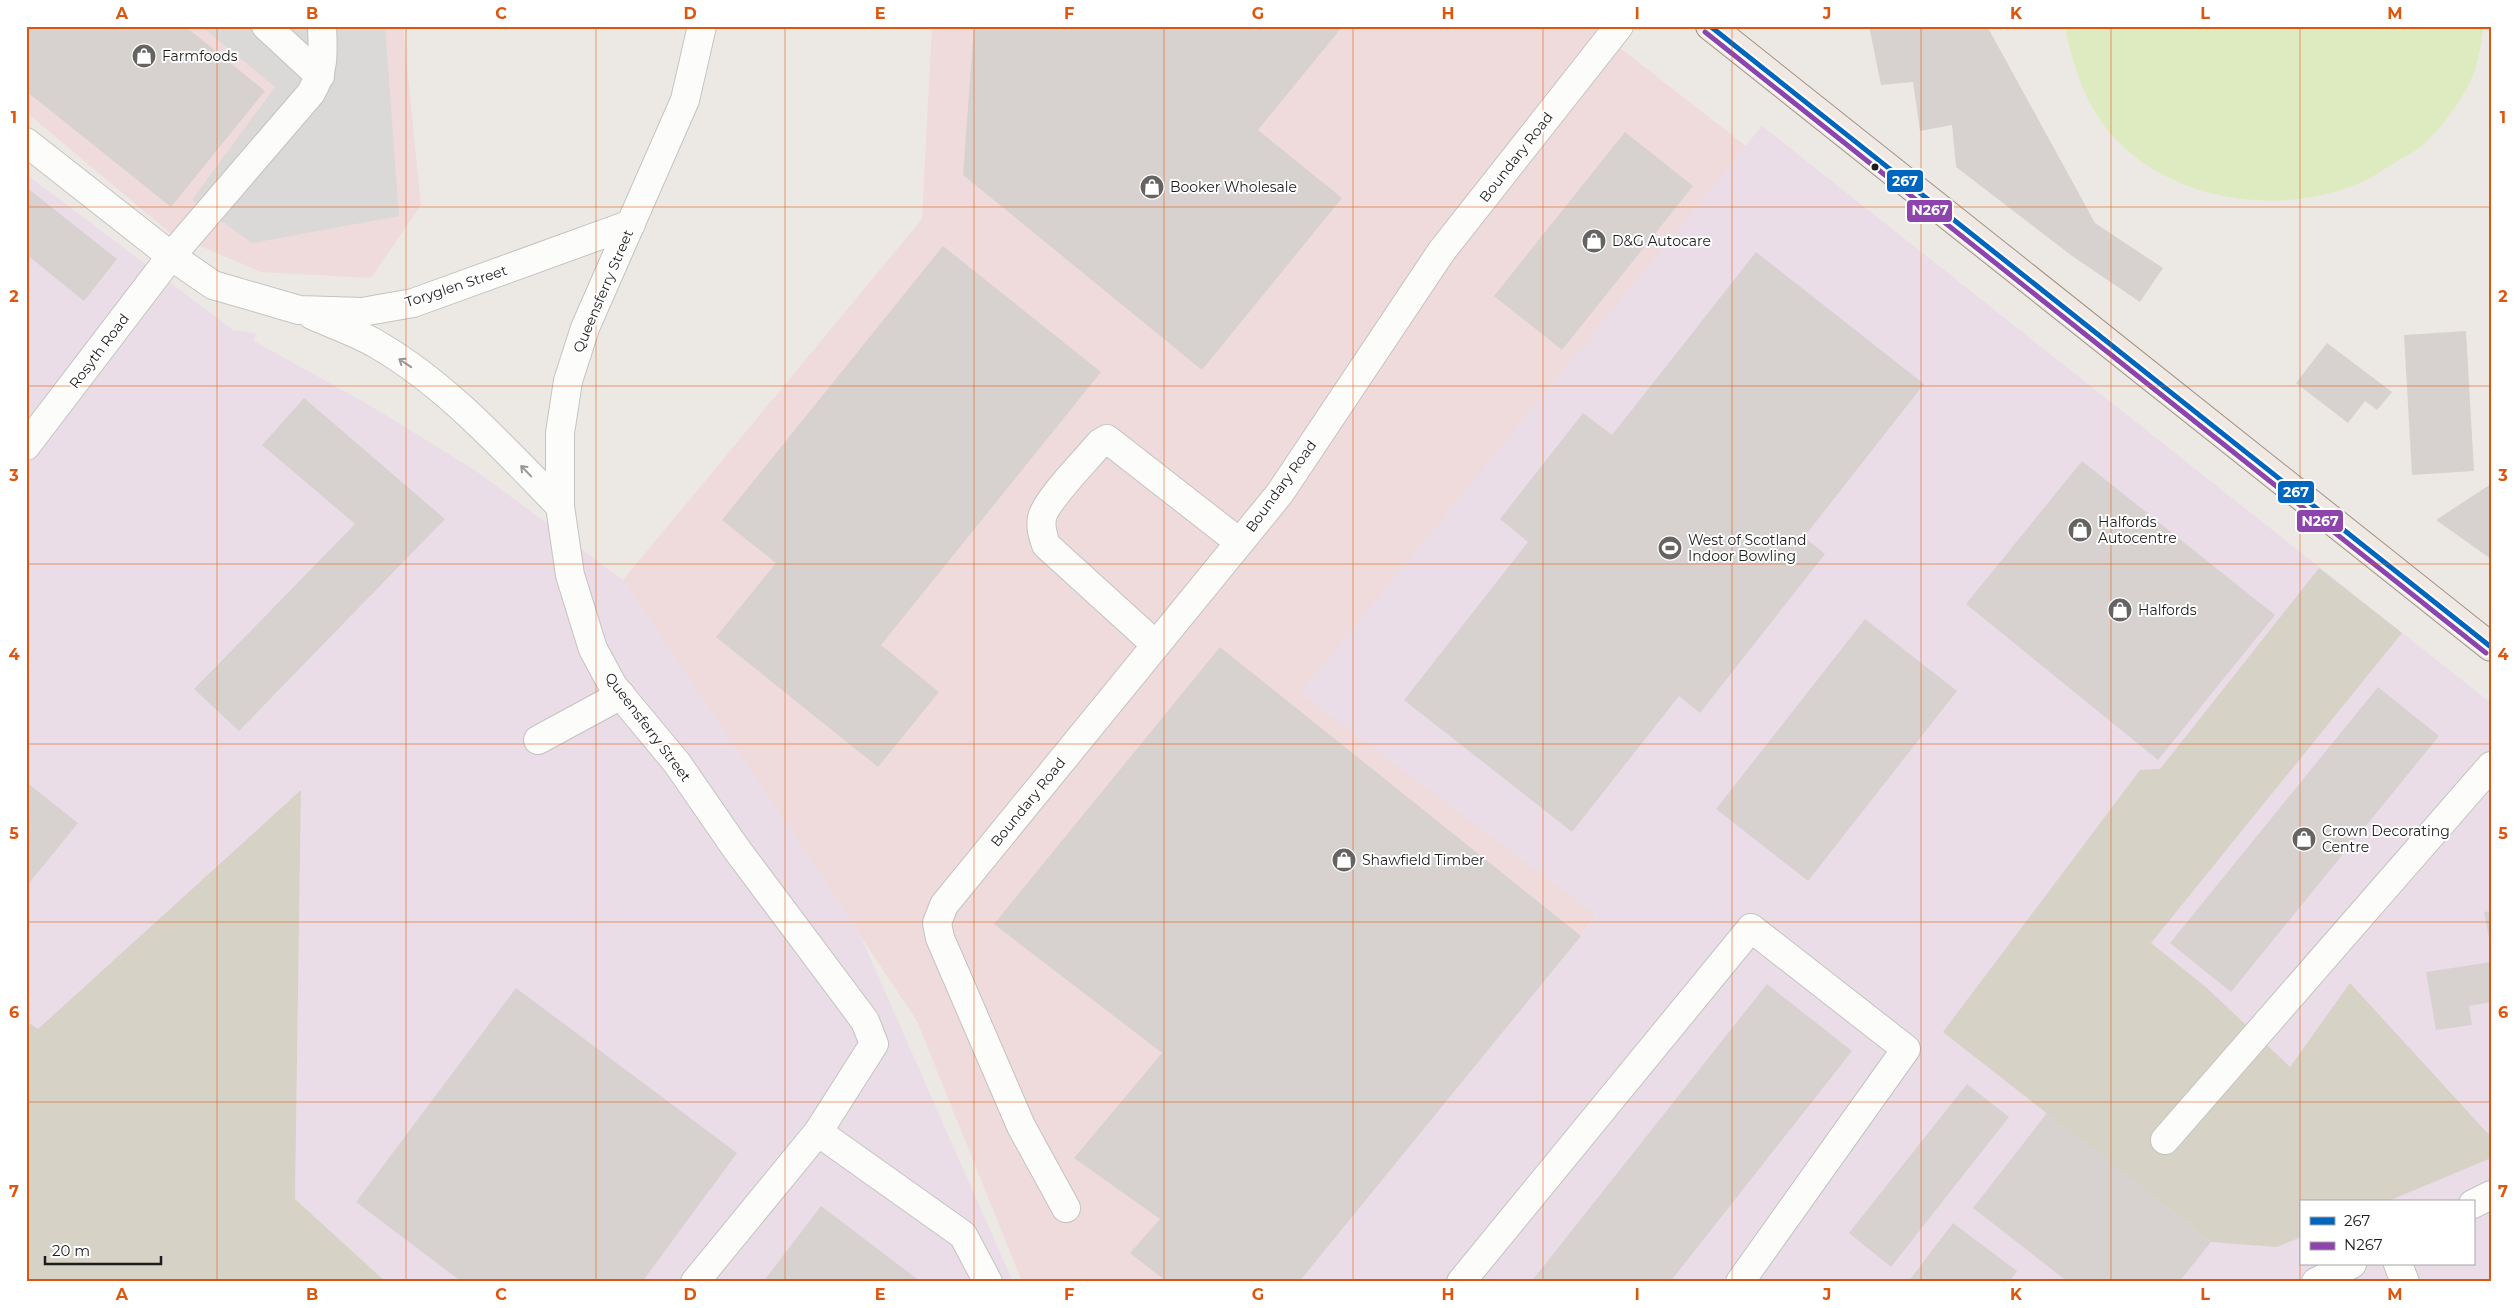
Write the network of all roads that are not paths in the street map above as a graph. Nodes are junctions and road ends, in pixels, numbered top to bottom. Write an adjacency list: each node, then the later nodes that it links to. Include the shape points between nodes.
1 (266, 26): 6 (street)
2 (322, 26): 6 (street)
3 (702, 26): 8 (street, Queensferry Street, via 685,100)
4 (1619, 26): 13 (street, Boundary Road, via 1441,252 1280,493)
5 (1710, 26): 15 (main road)
6 (320, 76): 9 (street, Rosyth Road, via 312,92)
7 (26, 142): 9 (street, Toryglen Street)
8 (631, 224): 10 (street, Toryglen Street, via 413,303 362,312); 12 (street, Queensferry Street, via 585,328 568,381 560,434)
9 (172, 256): 10 (street, Toryglen Street, via 213,285); 11 (street, Rosyth Road)
10 (299, 310): 12 (street, one-way to 10, via 432,382 377,344)
11 (26, 446)
12 (560, 506): 16 (street, Queensferry Street, via 570,575 593,649)
13 (1239, 542): 14 (street, Boundary Road); 14 (street, via 1107,439 1100,443 1050,502 1042,515 1040,528 1046,545)
14 (1156, 645): 23 (street, Boundary Road, via 944,905 938,923 940,938 1021,1126)
15 (2491, 647)
16 (621, 695): 17 (street); 19 (street, Queensferry Street, via 677,764 865,1021 874,1044)
17 (538, 740)
18 (2491, 766): 20 (street)
19 (818, 1132): 26 (street); 27 (street, via 962,1235)
20 (2164, 1140)
21 (2491, 1195): 22 (street)
22 (2474, 1204)
23 (1066, 1208)
24 (2348, 1266): 30 (street)
25 (2399, 1266): 31 (street)
26 (695, 1282)
27 (988, 1282)
28 (1461, 1282): 29 (street, via 1751,928 1906,1049)
29 (1740, 1282)
30 (2316, 1282)
31 (2404, 1282)

